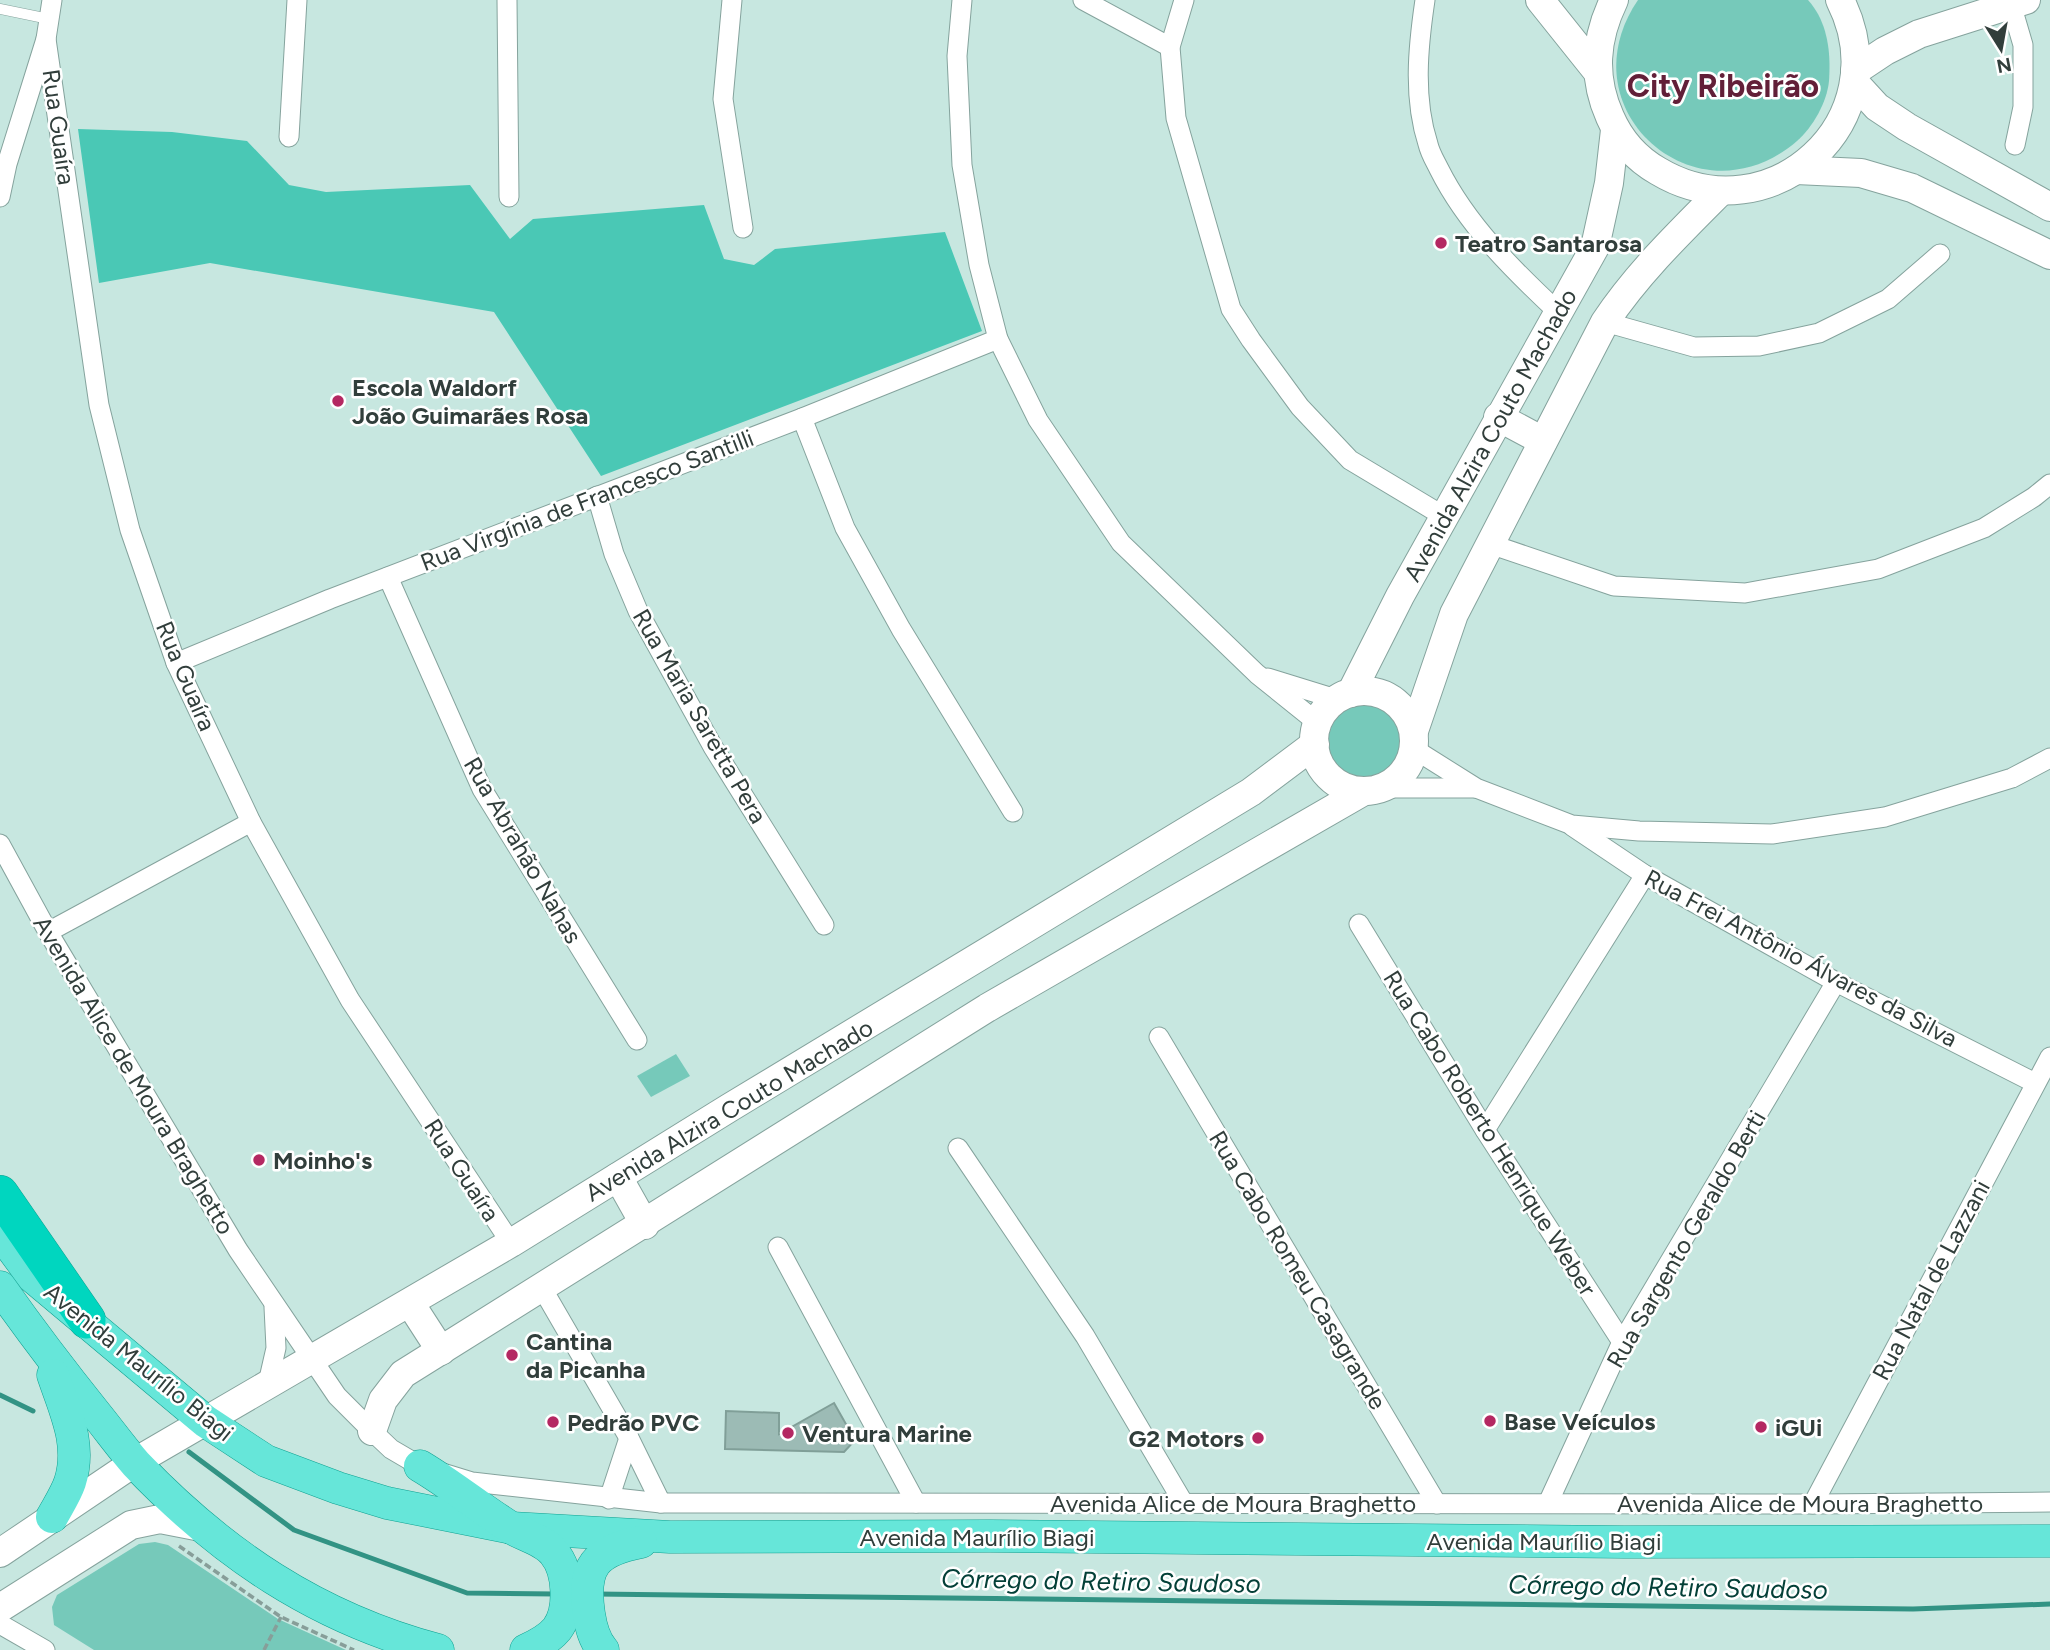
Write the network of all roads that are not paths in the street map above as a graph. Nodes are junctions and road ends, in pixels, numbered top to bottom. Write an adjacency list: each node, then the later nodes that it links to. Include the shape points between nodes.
1 (297, 0): 19 (street)
2 (507, 0): 24 (street)
3 (732, 0): 26 (street, via 723,99)
4 (962, 0): 31 (street, via 957,56 962,165 979,265)
5 (1083, 0): 15 (street)
6 (1184, 0): 15 (street)
7 (1425, 0): 29 (street, via 1418,54 1428,145 1454,198 1511,269)
8 (1541, 0): 16 (street)
9 (1614, 0): 16 (street, via 1598,43)
10 (1840, 0): 17 (street, via 1854,36)
11 (2019, 2): 17 (street, via 1919,34 1885,51); 20 (street, via 2023,107)
12 (0, 9): 13 (lane)
13 (51, 10): 14 (street)
14 (47, 39): 23 (street); 41 (street, Rua Guaíra, via 99,405 130,530)
15 (1170, 47): 38 (street, via 1176,118 1231,309 1300,407 1350,460)
16 (1596, 70): 18 (street)
17 (1855, 77): 21 (street, via 1849,106 1830,141); 25 (street, via 1877,107 1907,127)
18 (1615, 130): 22 (street, via 1642,162 1660,173 1679,183); 29 (street, Avenida Alzira Couto Machado, via 1595,247)
19 (289, 137)
20 (2015, 145)
21 (1796, 170): 22 (street, via 1759,186); 28 (street, via 1861,173 1912,188)
22 (1720, 192): 30 (street, Avenida Alzira Couto Machado, via 1663,249)
23 (0, 197)
24 (509, 197)
25 (2050, 207)
26 (743, 228)
27 (1940, 254): 30 (street, via 1888,299 1819,333 1759,346 1694,347)
28 (2050, 255)
29 (1559, 313): 32 (street, Avenida Alzira Couto Machado)
30 (1605, 323): 34 (street, Avenida Alzira Couto Machado)
31 (998, 338): 33 (street, Rua Virgínia de Francesco Santilli); 42 (street, via 1038,420 1121,543)
32 (1499, 417): 34 (street); 38 (street, Avenida Alzira Couto Machado)
33 (802, 418): 36 (street, Rua Virgínia de Francesco Santilli); 49 (street, via 845,528)
34 (1543, 441): 39 (street, Avenida Alzira Couto Machado)
35 (2050, 484): 37 (street)
36 (597, 496): 40 (street, Rua Virgínia de Francesco Santilli); 55 (street, Rua Maria Saretta Pera, via 638,611 713,747)
37 (2042, 503): 39 (street, via 1878,569 1745,593 1614,586)
38 (1446, 517): 43 (street, Avenida Alzira Couto Machado)
39 (1490, 544): 45 (street, Avenida Alzira Couto Machado, via 1454,614)
40 (388, 577): 41 (street, Rua Virgínia de Francesco Santilli); 61 (street, Rua Abrahão Nahas, via 482,789)
41 (176, 663): 50 (street, Rua Guaíra)
42 (1257, 674): 43 (street); 44 (street)
43 (1344, 696): 44 (street, via 1328,706); 45 (street, via 1371,691 1391,698 1406,712)
44 (1316, 733): 48 (street, via 1318,758 1325,771 1349,788); 57 (street, Avenida Alzira Couto Machado, via 1251,792)
45 (1414, 740): 47 (street); 48 (street, via 1403,773)
46 (2050, 758): 51 (street, via 2012,778 1885,817 1772,834)
47 (1476, 788): 48 (street); 51 (street)
48 (1372, 789): 59 (street, Avenida Alzira Couto Machado)
49 (1013, 811)
50 (251, 822): 56 (street); 70 (street, Rua Guaíra, via 350,1000)
51 (1572, 825): 53 (street, Rua Frei Antônio Álvares da Silva)
52 (0, 844): 56 (street, Avenida Alice de Moura Braghetto)
53 (1644, 875): 58 (street, Rua Frei Antônio Álvares da Silva); 64 (street)
54 (1359, 924): 64 (street, Rua Cabo Roberto Henrique Weber)
55 (824, 925)
56 (48, 932): 74 (street, Avenida Alice de Moura Braghetto)
57 (962, 968): 59 (street); 66 (street, Avenida Alzira Couto Machado)
58 (1836, 982): 63 (street, Rua Frei Antônio Álvares da Silva); 77 (street, Rua Sargento Geraldo Berti)
59 (987, 1008): 68 (street, Avenida Alzira Couto Machado)
60 (1159, 1037): 93 (street, Rua Cabo Romeu Casagrande)
61 (637, 1040)
62 (2050, 1057): 63 (street, Rua Natal de Lazzani)
63 (2035, 1083): 94 (street, Rua Natal de Lazzani)
64 (1485, 1130): 77 (street, Rua Cabo Roberto Henrique Weber)
65 (958, 1148): 88 (street, via 1085,1336)
66 (618, 1177): 68 (street); 70 (street, Avenida Alzira Couto Machado)
67 (0, 1194): 76 (highway)
68 (645, 1225): 73 (street, Avenida Alzira Couto Machado)
69 (0, 1233): 76 (main road, Avenida Maurílio Biagi, via 33,1278)
70 (511, 1243): 75 (street, Avenida Alzira Couto Machado)
71 (778, 1247): 91 (street)
72 (0, 1287): 78 (main road, Avenida Maurílio Biagi)
73 (542, 1288): 79 (street, Avenida Alzira Couto Machado); 84 (street)
74 (273, 1303): 80 (street, Avenida Alice de Moura Braghetto); 81 (street, Avenida Alice de Moura Braghetto, via 276,1348)
75 (410, 1303): 79 (street); 80 (street, Avenida Alzira Couto Machado)
76 (87, 1320): 82 (main road, Avenida Maurílio Biagi)
77 (1622, 1342): 92 (street, Rua Sargento Geraldo Berti)
78 (45, 1350): 85 (main road, Avenida Maurílio Biagi); 95 (main road, via 69,1416 75,1458 70,1483)
79 (441, 1350): 83 (street, Avenida Alzira Couto Machado, via 392,1386)
80 (310, 1359): 81 (street, Avenida Alzira Couto Machado); 83 (street, via 337,1396)
81 (268, 1383): 82 (street, Avenida Alzira Couto Machado)
82 (205, 1421): 85 (street, Avenida Alzira Couto Machado); 96 (main road, Avenida Maurílio Biagi, via 266,1461 338,1488 387,1503)
83 (372, 1431): 86 (street)
84 (629, 1438): 87 (street); 90 (street)
85 (135, 1462): 95 (street, Avenida Alzira Couto Machado); 97 (main road, Avenida Maurílio Biagi)
86 (420, 1466): 87 (street, Avenida Alice de Moura Braghetto, via 472,1482); 96 (main road)
87 (609, 1499): 90 (street, Avenida Alice de Moura Braghetto)
88 (1183, 1502): 91 (street, Avenida Alice de Moura Braghetto); 93 (street, Avenida Alice de Moura Braghetto)
89 (2050, 1502): 94 (street, Avenida Alice de Moura Braghetto)
90 (661, 1503): 91 (street, Avenida Alice de Moura Braghetto)
91 (916, 1503)
92 (1548, 1503): 93 (street, Avenida Alice de Moura Braghetto); 94 (street, Avenida Alice de Moura Braghetto)
93 (1437, 1504)
94 (1813, 1504)
95 (52, 1517): 100 (street, Avenida Alzira Couto Machado)
96 (512, 1528): 98 (main road, Avenida Maurílio Biagi); 101 (main road)
97 (189, 1536): 102 (street, via 160,1519 131,1525); 106 (main road, Avenida Maurílio Biagi, via 326,1610)
98 (670, 1537): 99 (main road, Avenida Maurílio Biagi); 101 (main road, via 616,1547)
99 (2050, 1541)
100 (0, 1552)
101 (577, 1573): 104 (main road); 107 (main road, via 558,1628)
102 (0, 1608)
103 (0, 1624): 105 (street)
104 (597, 1638)
105 (45, 1650)
106 (438, 1650)
107 (526, 1650)

